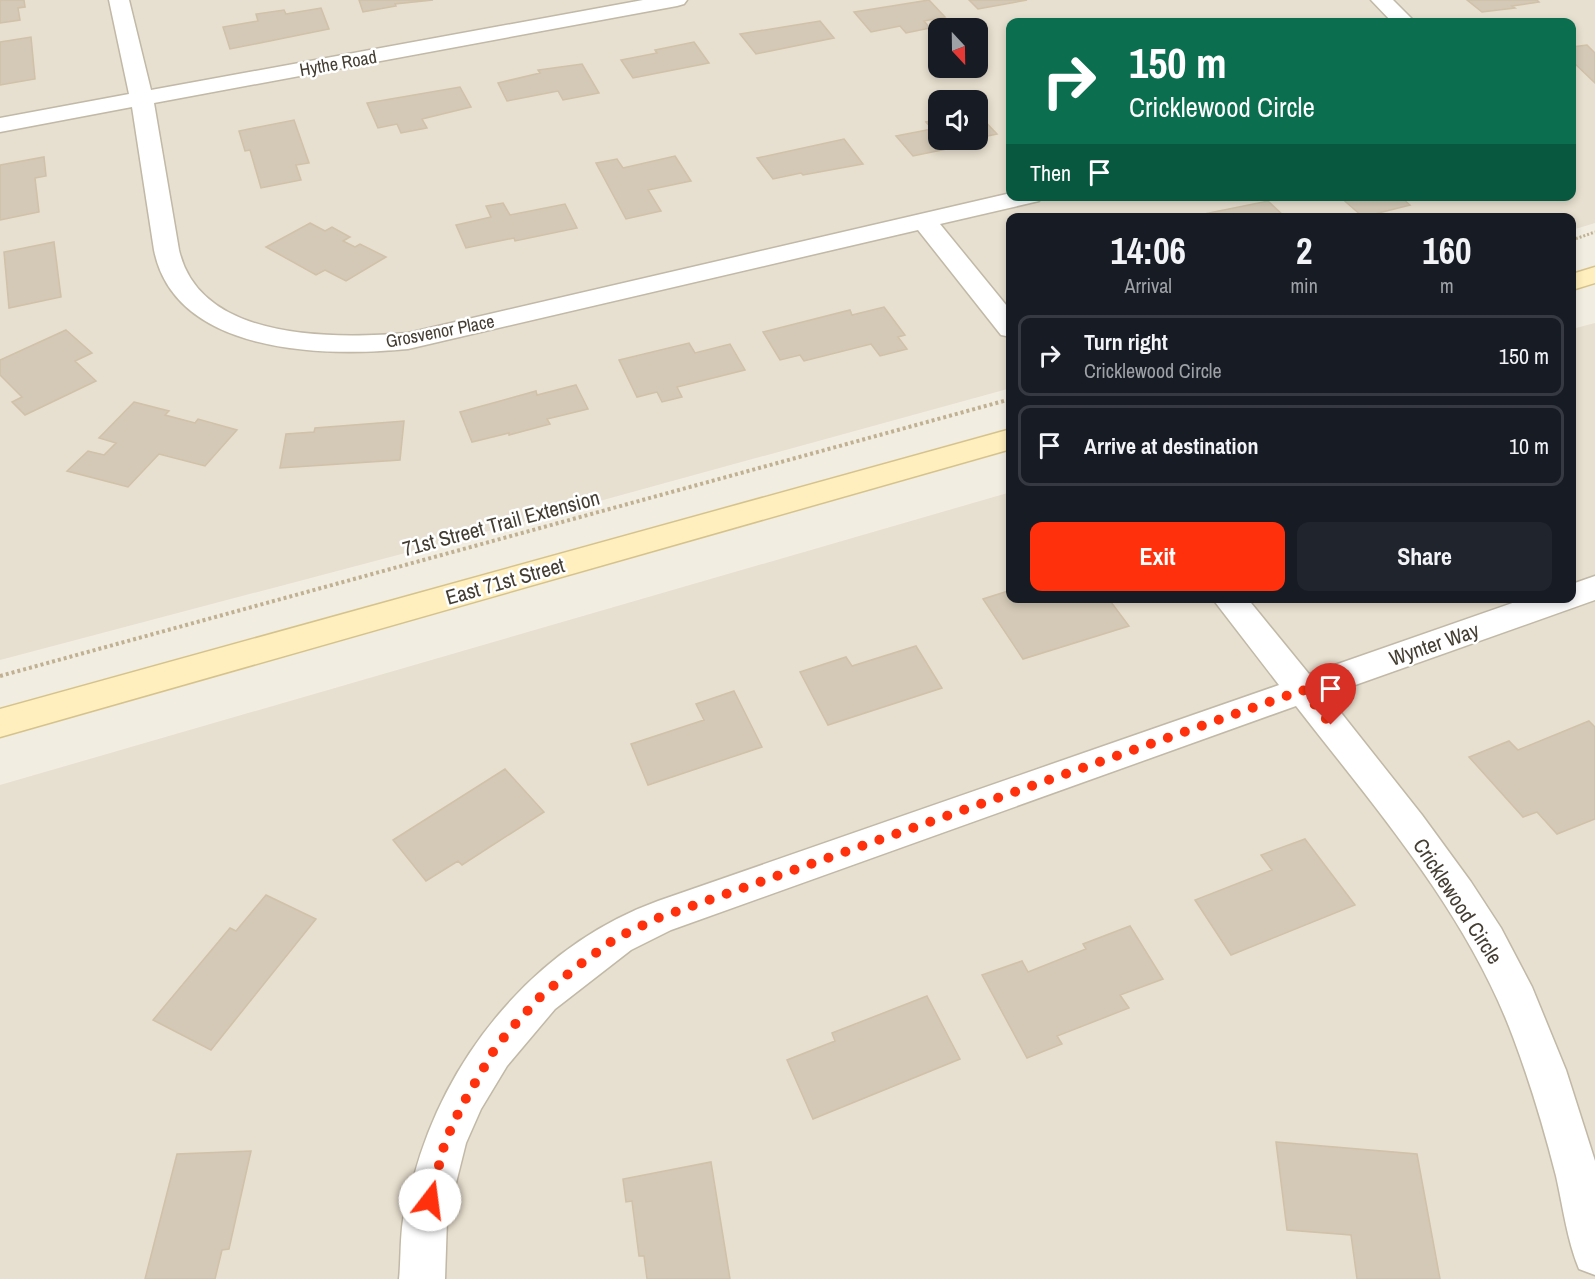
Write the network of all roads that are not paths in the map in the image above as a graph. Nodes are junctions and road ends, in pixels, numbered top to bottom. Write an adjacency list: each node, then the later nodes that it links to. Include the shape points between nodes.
1 (119, 0): 5 (street, Grosvenor Place)
2 (677, 0): 5 (street, Hythe Road)
3 (1381, 0): 4 (street)
4 (1400, 18)
5 (142, 99): 6 (street, Hythe Road); 8 (street, Grosvenor Place, via 168,254 176,279 202,307 222,318 244,328 298,341 360,345 408,341)
6 (0, 125)
7 (1009, 201): 8 (street, Grosvenor Place)
8 (924, 221): 11 (street)
9 (1595, 275): 10 (main road)
10 (1576, 281)
11 (1006, 323)
12 (1006, 440): 18 (main road, East 71st Street)
13 (1595, 588): 14 (street)
14 (1576, 595)
15 (1232, 603): 17 (street, Cricklewood Circle)
16 (1550, 603): 17 (street, Wynter Way)
17 (1303, 690): 19 (street, Cricklewood Circle, via 1428,850 1467,906 1500,964 1556,1094); 20 (street, Wynter Way, via 658,918 616,938 541,996 493,1052 466,1095 445,1142 425,1219)
18 (0, 723)
19 (1595, 1253)
20 (422, 1279)

